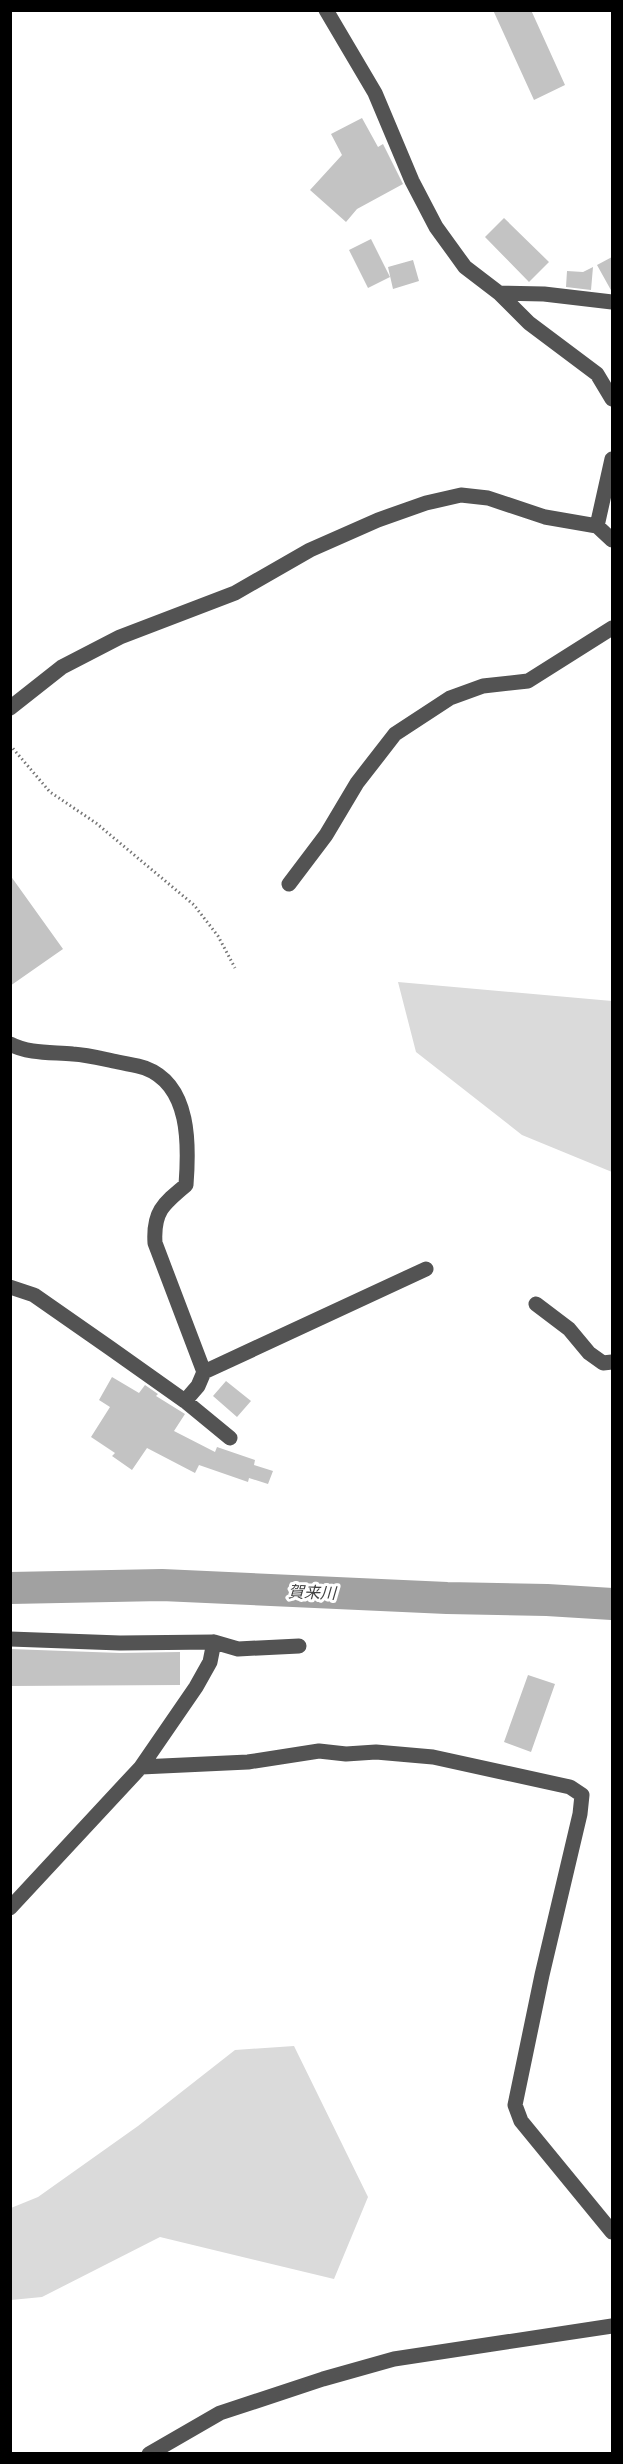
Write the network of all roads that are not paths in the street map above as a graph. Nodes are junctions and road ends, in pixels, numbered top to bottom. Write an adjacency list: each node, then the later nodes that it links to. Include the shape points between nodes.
1 (326, 10): 2 (street, via 375,93 436,227 465,267)
2 (499, 293): 3 (street); 4 (street, via 529,323 597,374)
3 (612, 302)
4 (612, 399)
5 (612, 459): 6 (street)
6 (597, 526): 7 (street); 9 (street, via 545,517 488,498 461,495 426,503 310,549 235,593 120,637 62,667)
7 (612, 540)
8 (612, 628): 10 (street, via 528,681 483,686 450,698 395,734)
9 (10, 708)
10 (289, 884)
11 (10, 1044): 16 (street, via 21,1050 83,1054 147,1069 177,1096 186,1128 186,1185 160,1209 154,1225 155,1243)
12 (426, 1269): 16 (street)
13 (10, 1287): 17 (street, via 34,1295)
14 (536, 1304): 15 (street, via 569,1329 589,1353 603,1363)
15 (612, 1362)
16 (204, 1372): 17 (street)
17 (185, 1401): 18 (street)
18 (230, 1438)
19 (10, 1638): 20 (street)
20 (214, 1642): 21 (street, via 238,1649); 22 (street, via 210,1662 196,1687)
21 (299, 1646)
22 (141, 1767): 23 (street); 24 (street, via 248,1762 319,1751 376,1752 433,1757 570,1787 582,1795 515,2104 521,2121)
23 (10, 1908)
24 (612, 2232)
25 (612, 2325): 26 (street, via 394,2359 220,2413)
26 (149, 2454)

